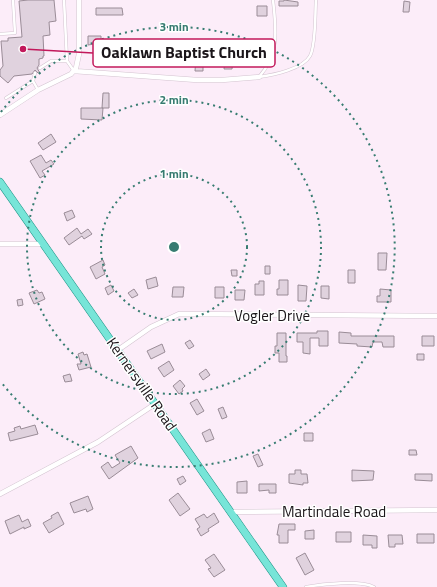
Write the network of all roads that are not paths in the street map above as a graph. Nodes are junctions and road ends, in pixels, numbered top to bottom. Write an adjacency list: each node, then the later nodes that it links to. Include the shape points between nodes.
1 (13, 0): 6 (lane, via 16,33)
2 (64, 0): 7 (lane)
3 (79, 0): 9 (street, via 79,54)
4 (273, 0): 11 (lane, via 274,48 270,63)
5 (316, 0): 11 (lane, via 313,49 308,59 279,73)
6 (0, 34)
7 (67, 60): 8 (lane, via 51,61); 9 (lane)
8 (40, 68)
9 (74, 71): 11 (street, via 197,80); 13 (street)
10 (35, 73): 12 (lane)
11 (259, 77)
12 (33, 82): 13 (lane); 14 (lane)
13 (38, 90): 15 (street)
14 (6, 98)
15 (0, 115)
16 (0, 182): 18 (main road, Kernersville Road)
17 (0, 244): 18 (street)
18 (44, 244): 20 (main road, Kernersville Road)
19 (437, 316): 20 (street, Vogler Drive, via 179,314 151,327)
20 (118, 350): 21 (main road, Kernersville Road)
21 (155, 404): 22 (street, via 98,442); 24 (main road, Kernersville Road)
22 (0, 494)
23 (437, 510): 24 (street, Martindale Road)
24 (232, 512): 25 (main road, Kernersville Road)
25 (283, 587)
26 (306, 587): 27 (lane, via 354,584)
27 (374, 587)

